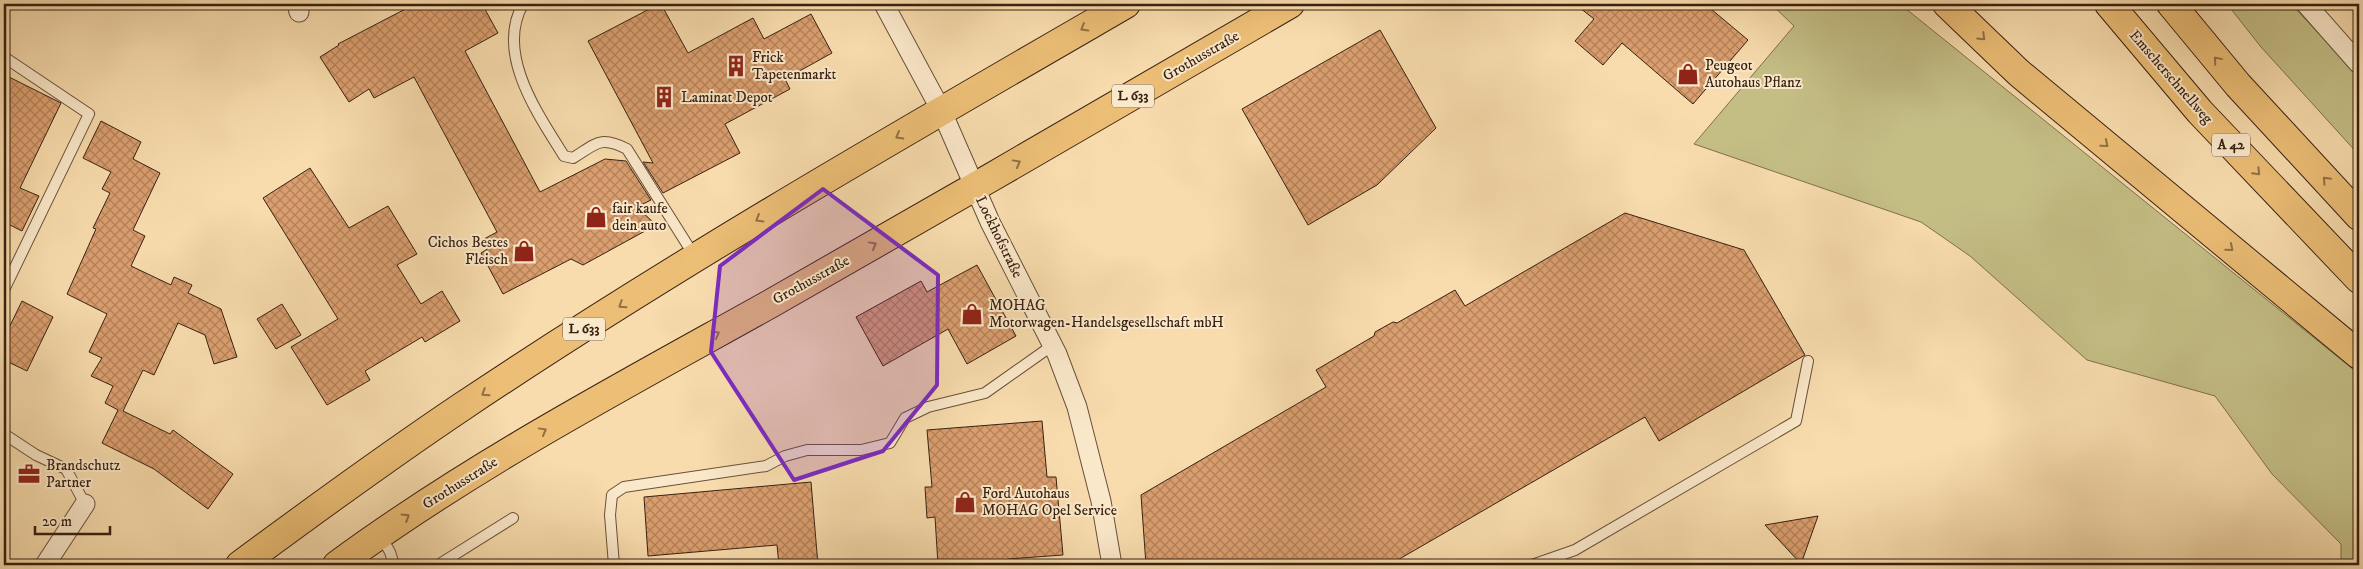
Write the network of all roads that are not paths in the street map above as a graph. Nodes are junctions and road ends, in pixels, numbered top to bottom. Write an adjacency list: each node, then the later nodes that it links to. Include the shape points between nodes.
1 (523, 4): 14 (lane, via 519,10 514,53 520,78 564,156 572,158 598,143 612,141 626,149)
2 (884, 4): 11 (street, Lockhofstraße)
3 (1126, 4): 11 (main road, L 633, one-way to 11)
4 (1290, 4): 12 (main road, Grothusstraße / L 633, one-way to 4)
5 (1947, 4): 18 (main road, one-way to 18, via 2019,73)
6 (2109, 4): 15 (main road, Emscherschnellweg / A 42, one-way to 15, via 2200,112)
7 (2171, 4): 13 (main road, one-way to 7, via 2238,85)
8 (2306, 4): 10 (street)
9 (4, 57): 16 (lane, via 89,114)
10 (2359, 64)
11 (942, 112): 12 (street, Lockhofstraße); 14 (main road, L 633, one-way to 14)
12 (974, 187): 17 (street, Lockhofstraße); 23 (main road, Grothusstraße / L 633, one-way to 12, via 530,439)
13 (2359, 216)
14 (695, 258): 25 (main road, L 633, one-way to 25, via 465,405 341,490)
15 (2359, 279)
16 (4, 290)
17 (1053, 346): 29 (lane, via 985,393 928,407 906,418 890,443 861,450 807,450 766,466 624,487 612,495 610,515); 30 (street, Lockhofstraße, via 1077,407 1101,501)
18 (2359, 355)
19 (1808, 361): 31 (lane, via 1796,421 1575,550)
20 (4, 434): 21 (lane, via 36,455 66,469)
21 (85, 504): 24 (street)
22 (513, 518): 28 (lane)
23 (379, 534): 26 (main road, Grothusstraße / L 633); 27 (lane)
24 (45, 565)
25 (240, 565)
26 (337, 565)
27 (394, 565)
28 (438, 565)
29 (614, 565)
30 (1112, 565)
31 (1532, 565)

